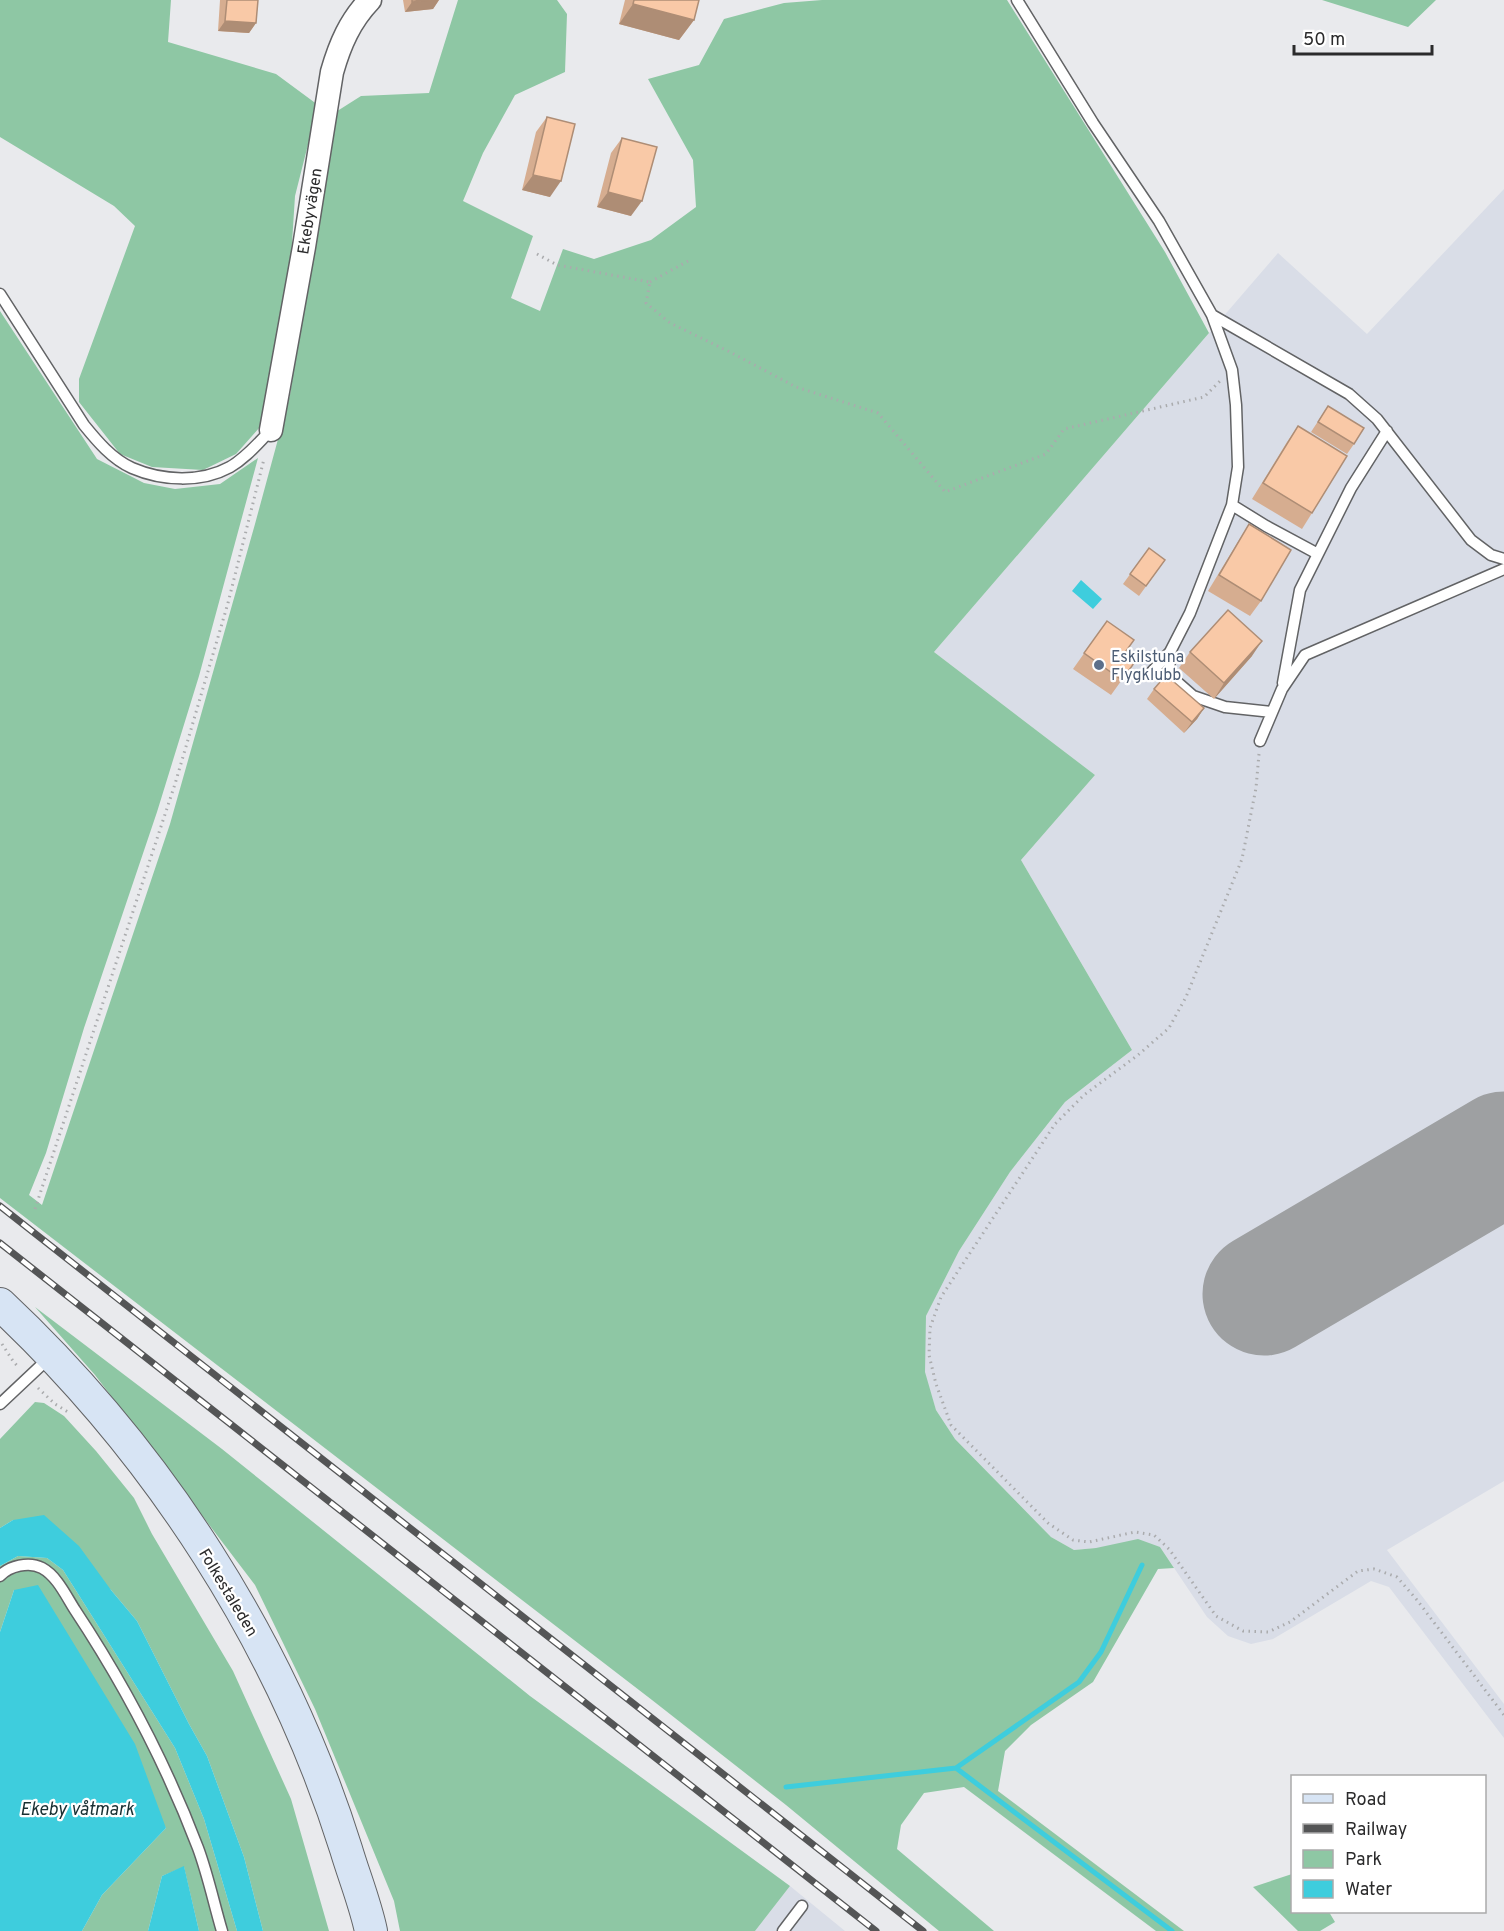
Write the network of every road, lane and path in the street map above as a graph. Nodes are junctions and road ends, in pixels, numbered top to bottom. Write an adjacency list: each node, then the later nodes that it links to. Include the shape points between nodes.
1 (370, 0): 9 (street, Ekebyvägen, via 356,15 332,72)
2 (1017, 0): 7 (lane, via 1159,220)
3 (537, 254): 5 (path, via 557,266)
4 (688, 261): 5 (path)
5 (650, 282): 8 (path, via 646,303 670,323 796,387 878,413 945,492 1046,454 1064,429 1204,397)
6 (0, 294): 9 (lane, via 84,425 97,442 131,468 171,477 213,475 248,453)
7 (1212, 315): 8 (lane); 10 (lane, via 1348,394)
8 (1232, 370): 11 (lane, via 1238,467)
9 (271, 430): 20 (path, via 228,603 175,784)
10 (1387, 431): 12 (lane, via 1351,488); 13 (lane, via 1471,540 1491,555)
11 (1232, 506): 12 (lane); 15 (lane, via 1190,614)
12 (1318, 554): 17 (lane, via 1300,591)
13 (1504, 559)
14 (1504, 569): 17 (lane, via 1305,655)
15 (1170, 652): 16 (lane); 18 (lane, via 1169,675 1193,696 1225,707)
16 (1149, 675)
17 (1282, 689): 18 (lane)
18 (1272, 712): 19 (lane)
19 (1260, 741): 28 (path, via 1256,788 1242,859 1186,997 1169,1028 1084,1095 1055,1124 941,1297 930,1328 929,1354 936,1384 951,1425 1048,1523 1073,1540 1089,1542 1135,1532 1154,1535 1169,1549 1216,1616 1243,1631 1268,1632 1290,1622 1358,1571 1374,1569 1397,1577)
20 (35, 1209)
21 (0, 1304): 23 (main road, Folkestaleden)
22 (0, 1340): 24 (path)
23 (52, 1354): 24 (lane); 31 (main road, Folkestaleden, via 120,1432 241,1608 294,1712 329,1798)
24 (29, 1378): 25 (lane); 26 (path, via 55,1404)
25 (0, 1404)
26 (72, 1414)
27 (0, 1576): 30 (lane, via 25,1564 40,1567 52,1576 96,1641 153,1742 198,1849)
28 (1504, 1715)
29 (802, 1906): 32 (lane)
30 (222, 1931)
31 (370, 1931)
32 (783, 1931)

